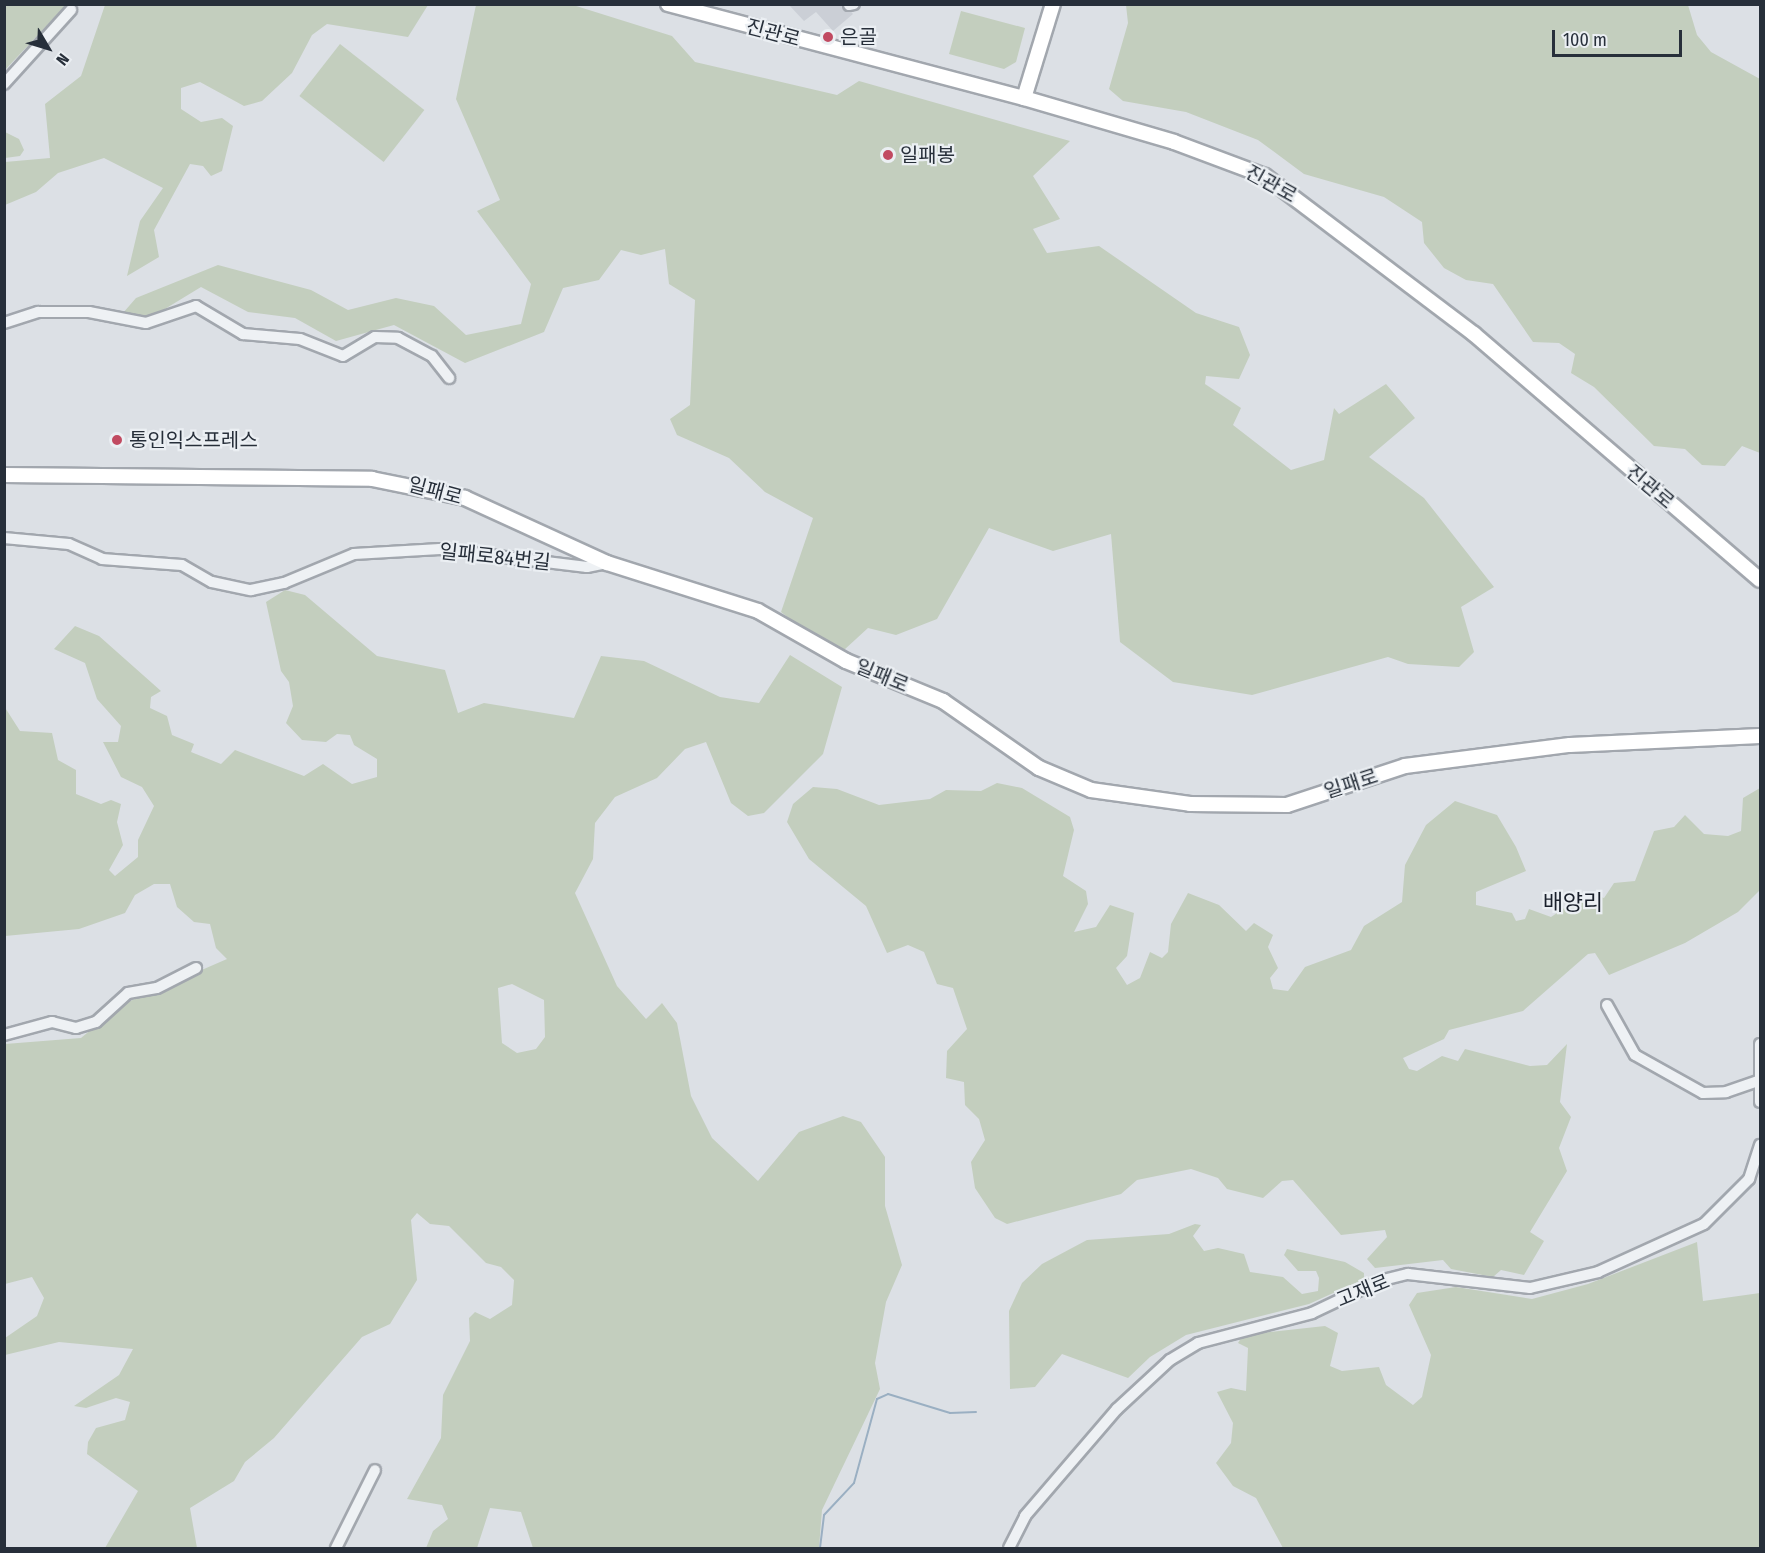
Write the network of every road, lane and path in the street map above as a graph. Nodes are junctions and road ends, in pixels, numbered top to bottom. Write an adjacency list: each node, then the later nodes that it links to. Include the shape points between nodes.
1 (668, 4): 7 (street, 진관로)
2 (854, 4): 4 (street)
3 (1053, 4): 7 (street)
4 (849, 5)
5 (71, 10): 6 (street)
6 (4, 84)
7 (1024, 98): 13 (street, 진관로, via 1174,142 1265,176 1474,334)
8 (4, 323): 9 (street, via 48,312 89,312 146,323 196,306 243,334 300,339 337,355 375,337 398,338 432,356)
9 (449, 378)
10 (4, 475): 12 (street, 일패로, via 409,483 465,498)
11 (4, 538): 12 (street, 일패로84번길, via 69,544 102,560 182,565 212,582 251,590 284,583 354,554 440,549 587,567)
12 (607, 563): 14 (street, 일패로, via 758,611 846,661 943,701 1039,768 1091,790 1190,804 1287,805 1406,766 1570,745)
13 (1761, 580)
14 (1761, 736)
15 (196, 968): 17 (street, via 157,988 128,993 96,1022 76,1028 52,1022)
16 (1607, 1005): 19 (street, via 1635,1055 1703,1092 1726,1092)
17 (4, 1035)
18 (1761, 1044): 19 (street)
19 (1759, 1080): 20 (street)
20 (1761, 1102)
21 (1761, 1145): 24 (street, 고재로, via 1749,1179 1704,1224 1598,1272 1530,1288 1408,1274 1379,1281 1311,1313 1198,1343 1170,1360 1117,1409 1025,1516)
22 (375, 1470): 23 (street)
23 (336, 1548)
24 (1010, 1548)

